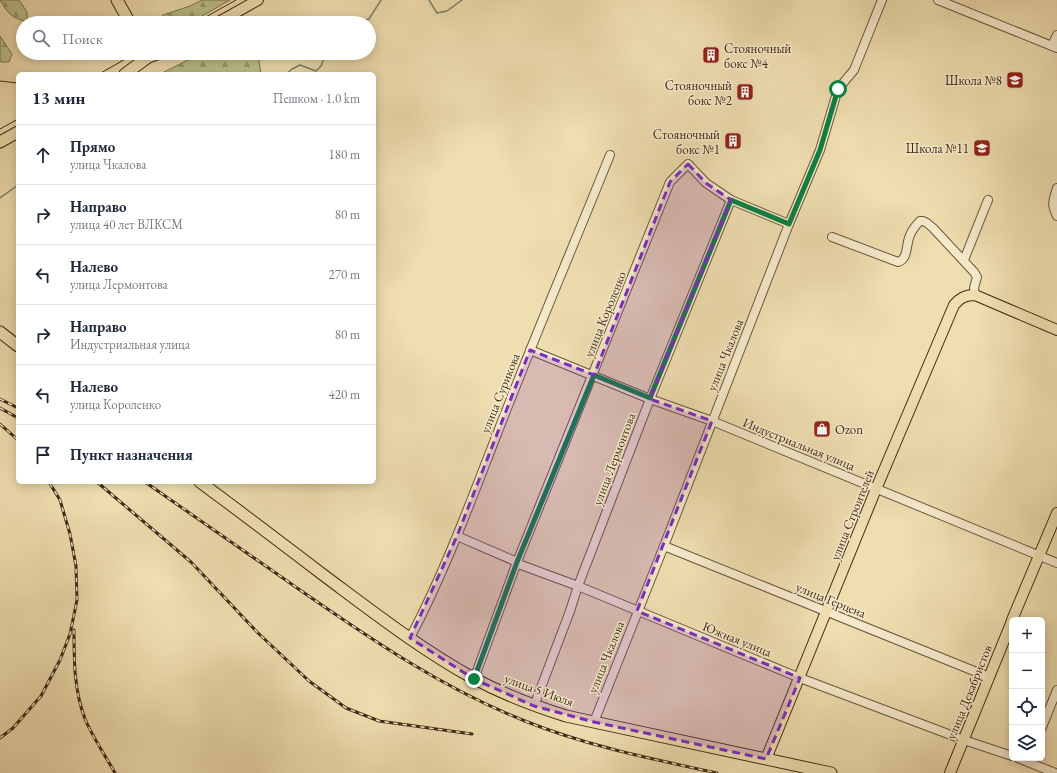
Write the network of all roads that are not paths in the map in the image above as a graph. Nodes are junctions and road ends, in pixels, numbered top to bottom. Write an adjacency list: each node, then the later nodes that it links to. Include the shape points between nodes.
1 (117, 0): 5 (highway)
2 (258, 0): 6 (main road)
3 (882, 0): 18 (street, улица Чкалова, via 854,70 838,89 820,150)
4 (938, 0): 8 (street)
5 (126, 16)
6 (229, 16)
7 (1057, 35): 8 (street)
8 (1055, 47)
9 (141, 60): 10 (highway)
10 (127, 72)
11 (16, 133): 12 (highway)
12 (0, 142)
13 (610, 155): 25 (street, улица Сурикова)
14 (1057, 188): 17 (street, via 1052,207)
15 (731, 200): 18 (street); 26 (street, улица Короленко, via 706,183 688,164 670,182); 27 (street, улица Лермонтова)
16 (988, 200): 20 (street)
17 (1057, 216)
18 (789, 224): 28 (street, улица Чкалова)
19 (832, 237): 20 (street, via 898,262 905,258 909,237 914,228 923,221)
20 (964, 260): 21 (street, via 977,277)
21 (975, 295): 22 (main road); 30 (main road, улица Строителей, via 967,295 954,305)
22 (1057, 330)
23 (0, 332): 24 (highway)
24 (16, 344)
25 (530, 350): 26 (street, Индустриальная улица); 32 (street, улица Сурикова)
26 (594, 375): 27 (street, Индустриальная улица); 35 (street, улица Короленко)
27 (650, 398): 28 (street, Индустриальная улица); 37 (street, улица Лермонтова)
28 (712, 422): 30 (street, Индустриальная улица); 33 (street, улица Чкалова)
29 (203, 484): 42 (highway, улица 5 Июля)
30 (876, 489): 34 (street, Индустриальная улица); 38 (main road, улица Строителей)
31 (1057, 513): 34 (main road, улица Декабристов)
32 (457, 536): 35 (street, Южная улица); 42 (street, улица Сурикова)
33 (664, 546): 38 (street, улица Герцена); 39 (street, улица Чкалова)
34 (1039, 555): 36 (street, Индустриальная улица); 40 (main road, улица Декабристов)
35 (517, 562): 37 (street, Южная улица); 45 (street, улица Короленко)
36 (1057, 562)
37 (578, 586): 39 (street, Южная улица); 47 (street, улица Лермонтова)
38 (826, 610): 43 (street, улица Герцена); 44 (main road, улица Строителей)
39 (637, 611): 44 (street, Южная улица); 48 (street, улица Чкалова)
40 (1013, 617)
41 (1009, 627): 43 (main road, улица Декабристов)
42 (410, 638): 45 (highway, улица 5 Июля)
43 (989, 677): 50 (main road, улица Декабристов)
44 (800, 678): 50 (street, Южная улица); 52 (main road, улица Строителей)
45 (474, 679): 47 (highway, улица 5 Июля)
46 (1057, 690): 49 (street)
47 (534, 706): 48 (highway, улица 5 Июля)
48 (594, 722): 52 (highway, улица 5 Июля)
49 (1043, 725)
50 (964, 740): 51 (street, Южная улица); 55 (main road, улица Декабристов)
51 (1009, 755)
52 (766, 759): 54 (highway, улица 5 Июля)
53 (1031, 761): 56 (street)
54 (831, 773)
55 (950, 773)
56 (1055, 773)

